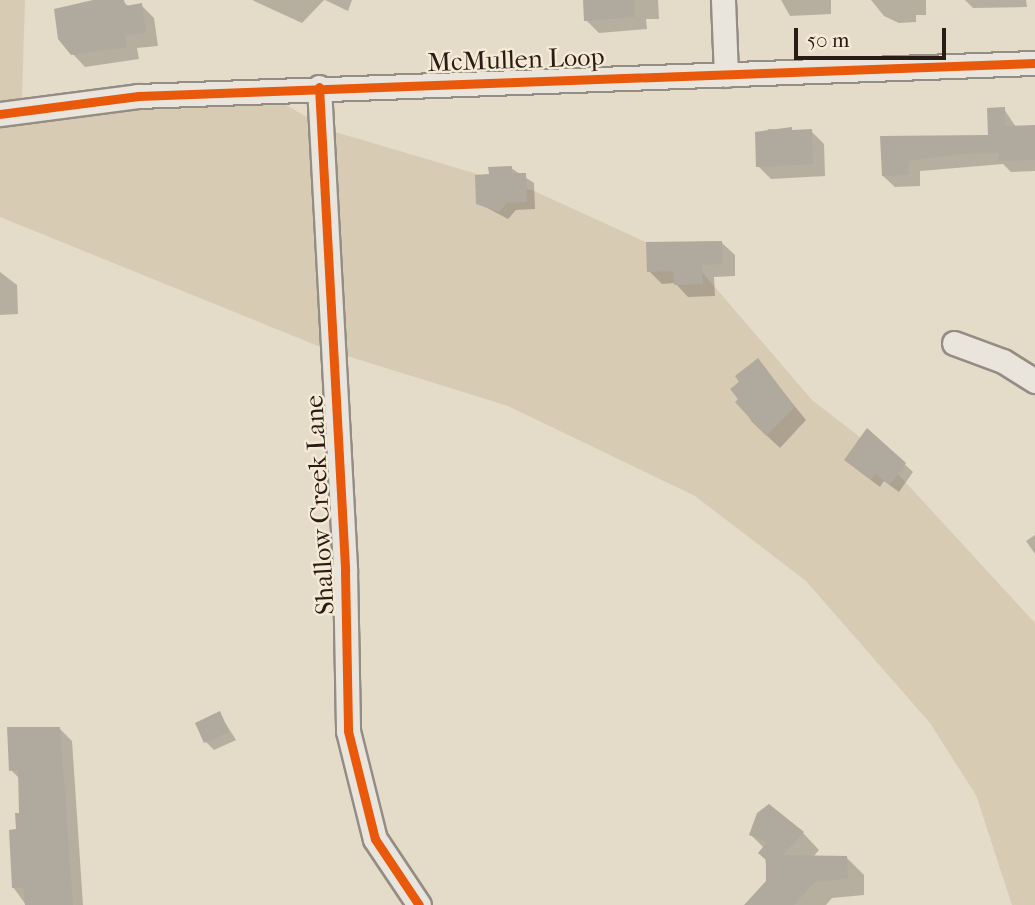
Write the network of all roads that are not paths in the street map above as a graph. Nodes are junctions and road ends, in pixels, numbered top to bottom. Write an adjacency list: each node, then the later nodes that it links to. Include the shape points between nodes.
1 (723, 0): 3 (street)
2 (1035, 63): 3 (street, McMullen Loop)
3 (726, 75): 4 (street, McMullen Loop)
4 (319, 87): 5 (street, McMullen Loop, via 138,96); 8 (street, Shallow Creek Lane, via 345,571 348,731 376,839)
5 (0, 114)
6 (954, 344): 7 (street, via 1003,361)
7 (1035, 381)
8 (419, 905)

